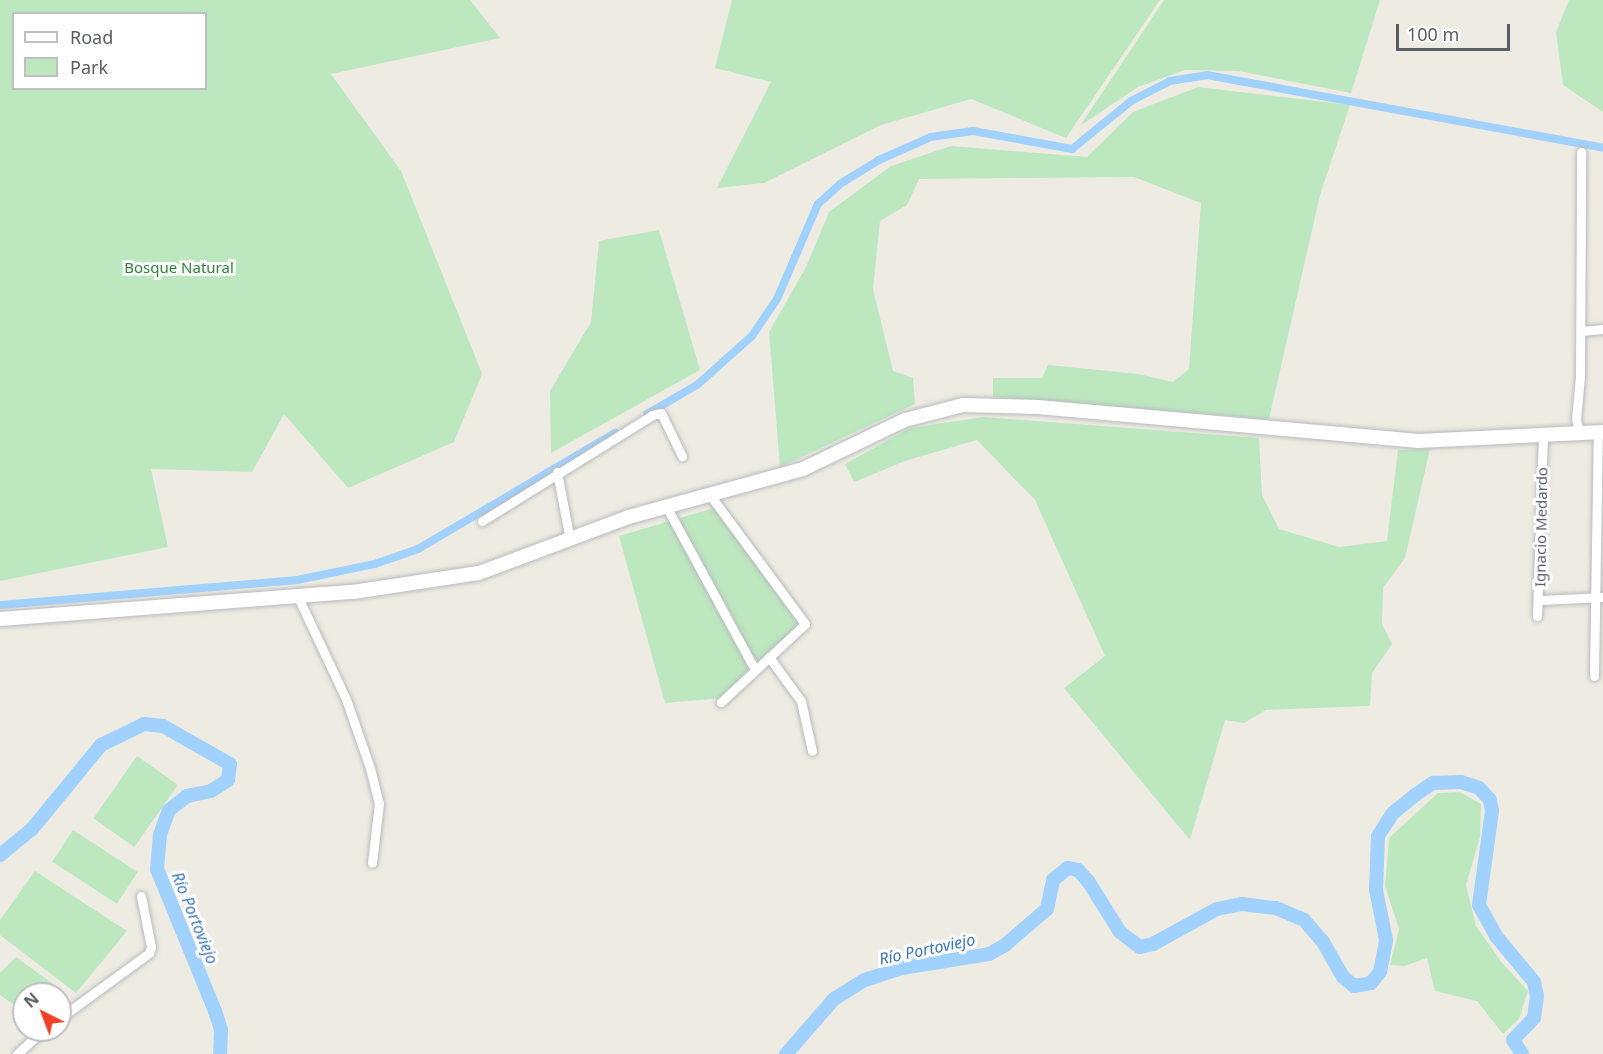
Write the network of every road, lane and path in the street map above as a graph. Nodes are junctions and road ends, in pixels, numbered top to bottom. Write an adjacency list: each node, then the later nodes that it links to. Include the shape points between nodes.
1 (1581, 152): 3 (street)
2 (1603, 329): 3 (street)
3 (1581, 331): 5 (street, via 1576,419)
4 (1601, 432): 5 (street); 14 (street)
5 (1580, 435): 6 (street)
6 (1543, 436): 9 (street, via 1418,441 1038,407 963,405 905,420 802,469); 15 (street, Ignacio Medardo)
7 (682, 456): 8 (street, via 661,413)
8 (557, 472): 11 (street); 12 (street)
9 (711, 495): 10 (street); 18 (street, via 805,624)
10 (666, 506): 12 (street); 19 (street)
11 (482, 521)
12 (570, 540): 13 (street, via 479,573 438,582)
13 (297, 595): 17 (street); 23 (street, via 346,699 370,768 379,803)
14 (1599, 597): 15 (street); 20 (street)
15 (1540, 600): 16 (street, Ignacio Medardo)
16 (1537, 616)
17 (0, 619)
18 (769, 657): 19 (street); 22 (street, via 801,701)
19 (754, 668): 21 (street)
20 (1594, 676)
21 (720, 702)
22 (812, 751)
23 (372, 863)
24 (141, 896): 25 (street, via 149,953)
25 (72, 1009)
26 (30, 1042): 27 (street)
27 (17, 1054)

